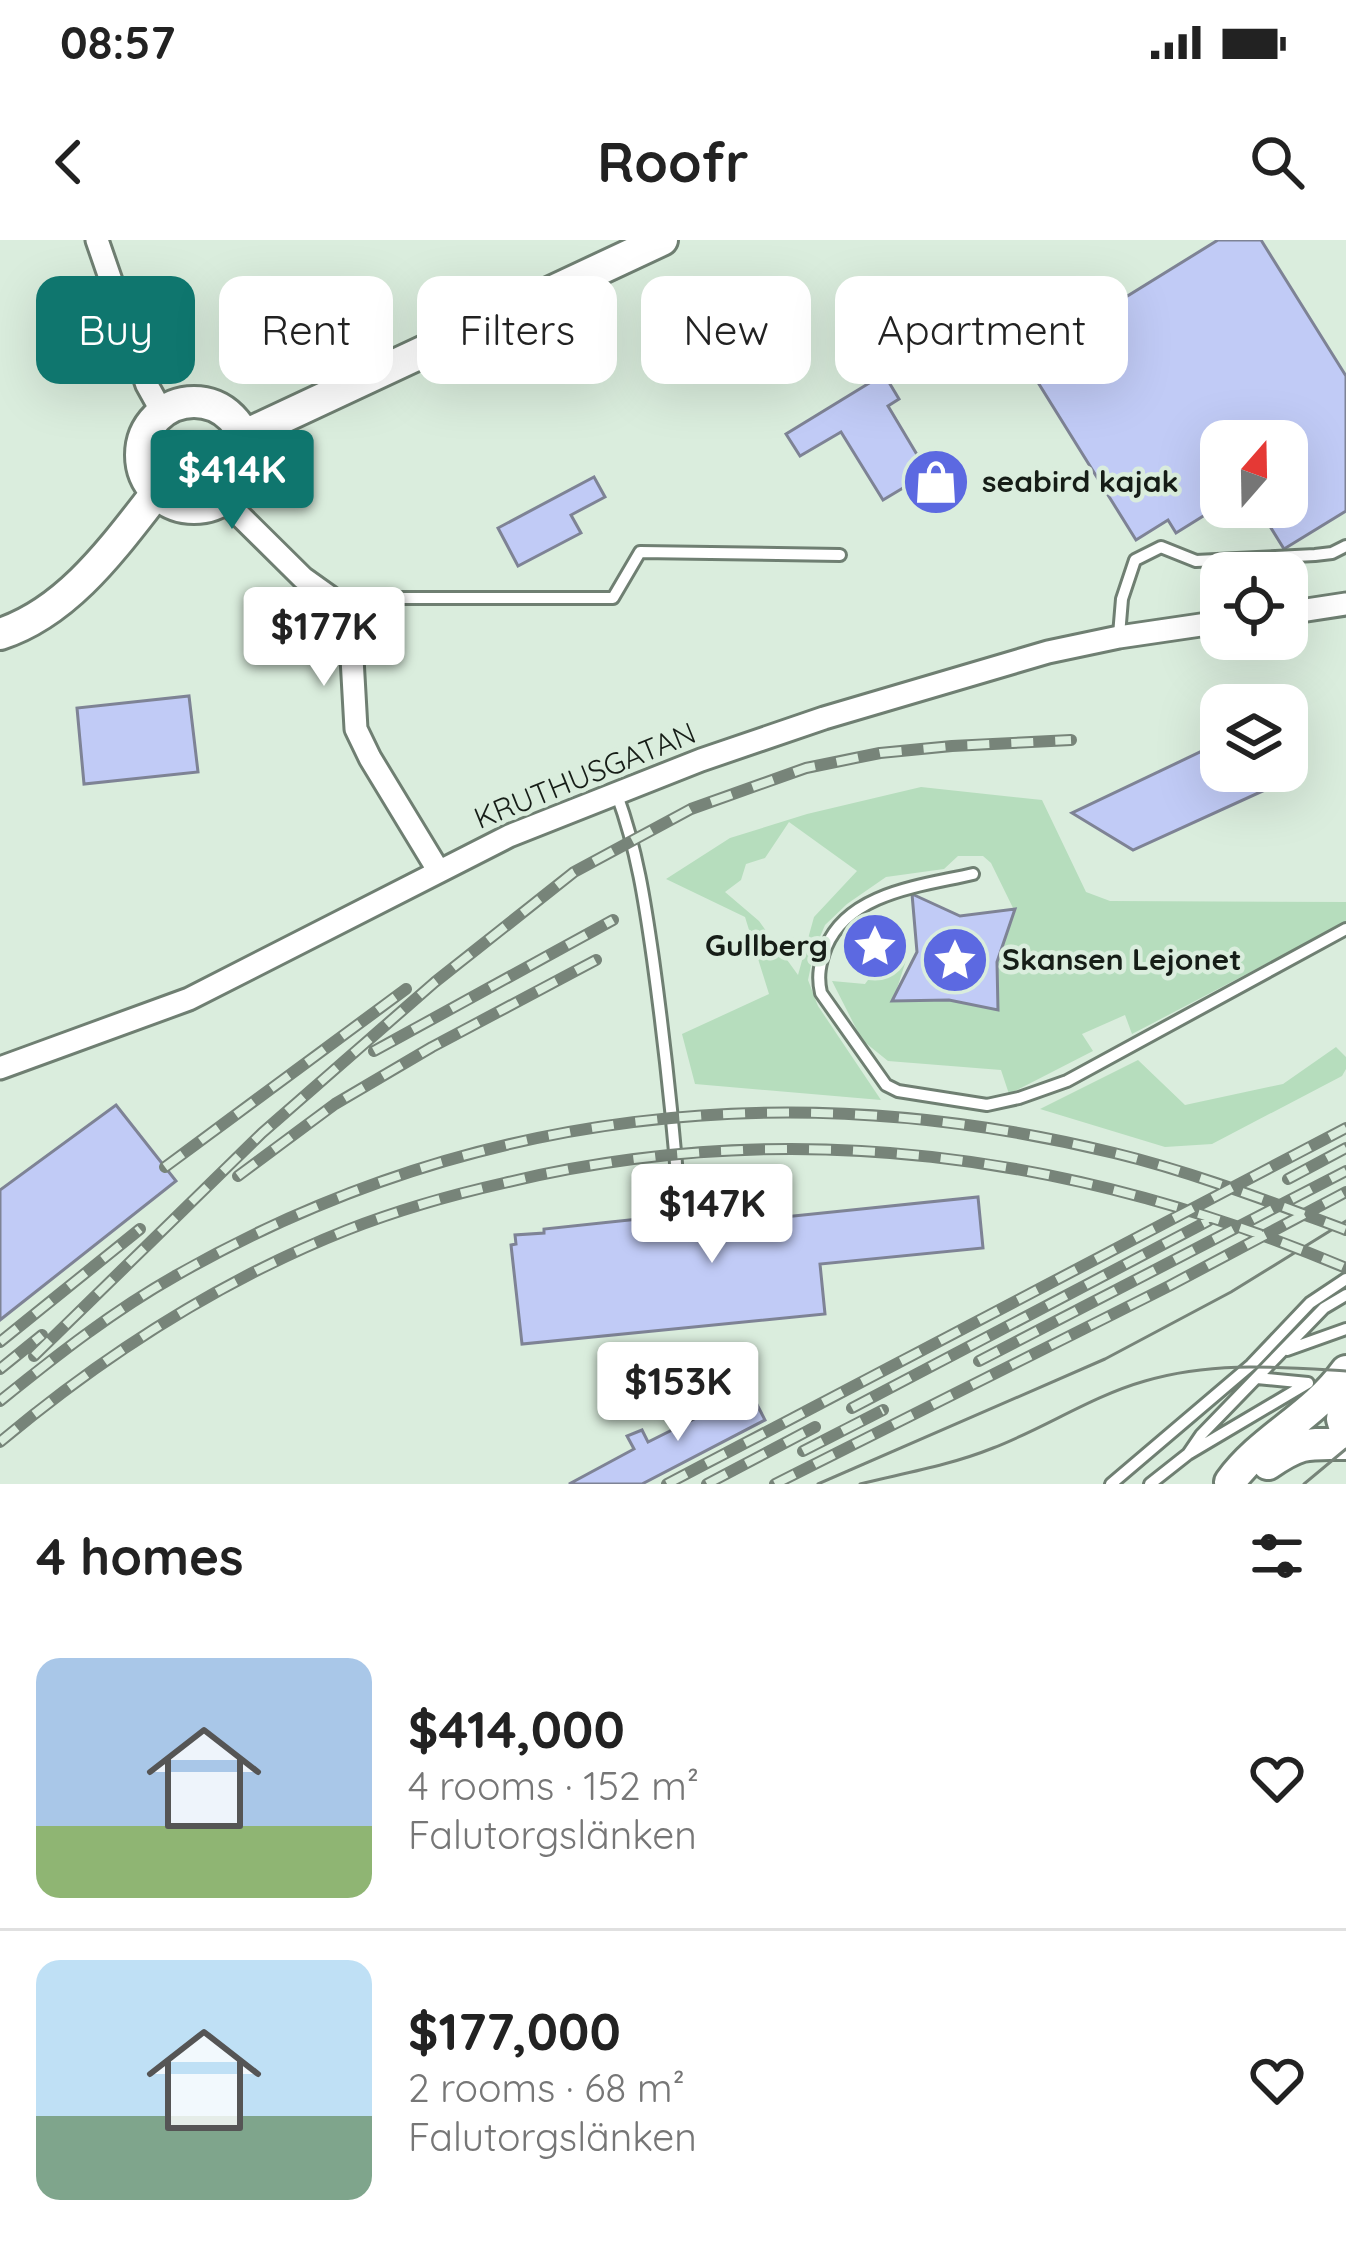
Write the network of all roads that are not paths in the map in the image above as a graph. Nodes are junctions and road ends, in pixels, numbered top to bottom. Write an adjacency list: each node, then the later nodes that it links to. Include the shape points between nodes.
1 (97, 240): 3 (street)
2 (662, 240): 4 (street)
3 (162, 412): 4 (street, via 204,403 228,414); 5 (street, via 141,449)
4 (243, 436): 6 (street, via 244,472)
5 (157, 492): 6 (street, via 192,508); 13 (street, via 108,554 40,618)
6 (224, 499): 9 (street)
7 (1346, 546): 14 (lane, via 1196,561 1161,547 1135,560)
8 (840, 555): 9 (lane, via 640,552 613,598)
9 (331, 598): 16 (street, via 352,658 356,729)
10 (1346, 604): 11 (street)
11 (1308, 610)
12 (1200, 625): 14 (street, KRUTHUSGATAN)
13 (0, 634)
14 (1119, 638): 15 (street, KRUTHUSGATAN, via 824,718)
15 (617, 795): 16 (street, KRUTHUSGATAN); 20 (lane, via 643,887)
16 (438, 870): 19 (street, KRUTHUSGATAN, via 189,999)
17 (973, 874): 18 (lane, via 863,907 842,922 824,954 821,993 898,1091 987,1105 1066,1082)
18 (1346, 929)
19 (0, 1068)
20 (679, 1201)
21 (1346, 1279): 25 (lane, via 1310,1303)
22 (1346, 1295): 24 (lane)
23 (1346, 1329): 24 (lane)
24 (1284, 1351): 25 (lane); 26 (lane)
25 (1251, 1365): 32 (lane)
26 (1257, 1378): 27 (lane); 30 (lane)
27 (1336, 1384): 28 (street); 30 (lane); 31 (street)
28 (1346, 1432)
29 (1346, 1444): 31 (street, via 1293,1447)
30 (1188, 1454): 33 (lane)
31 (1229, 1483)
32 (1111, 1484)
33 (1150, 1484)

